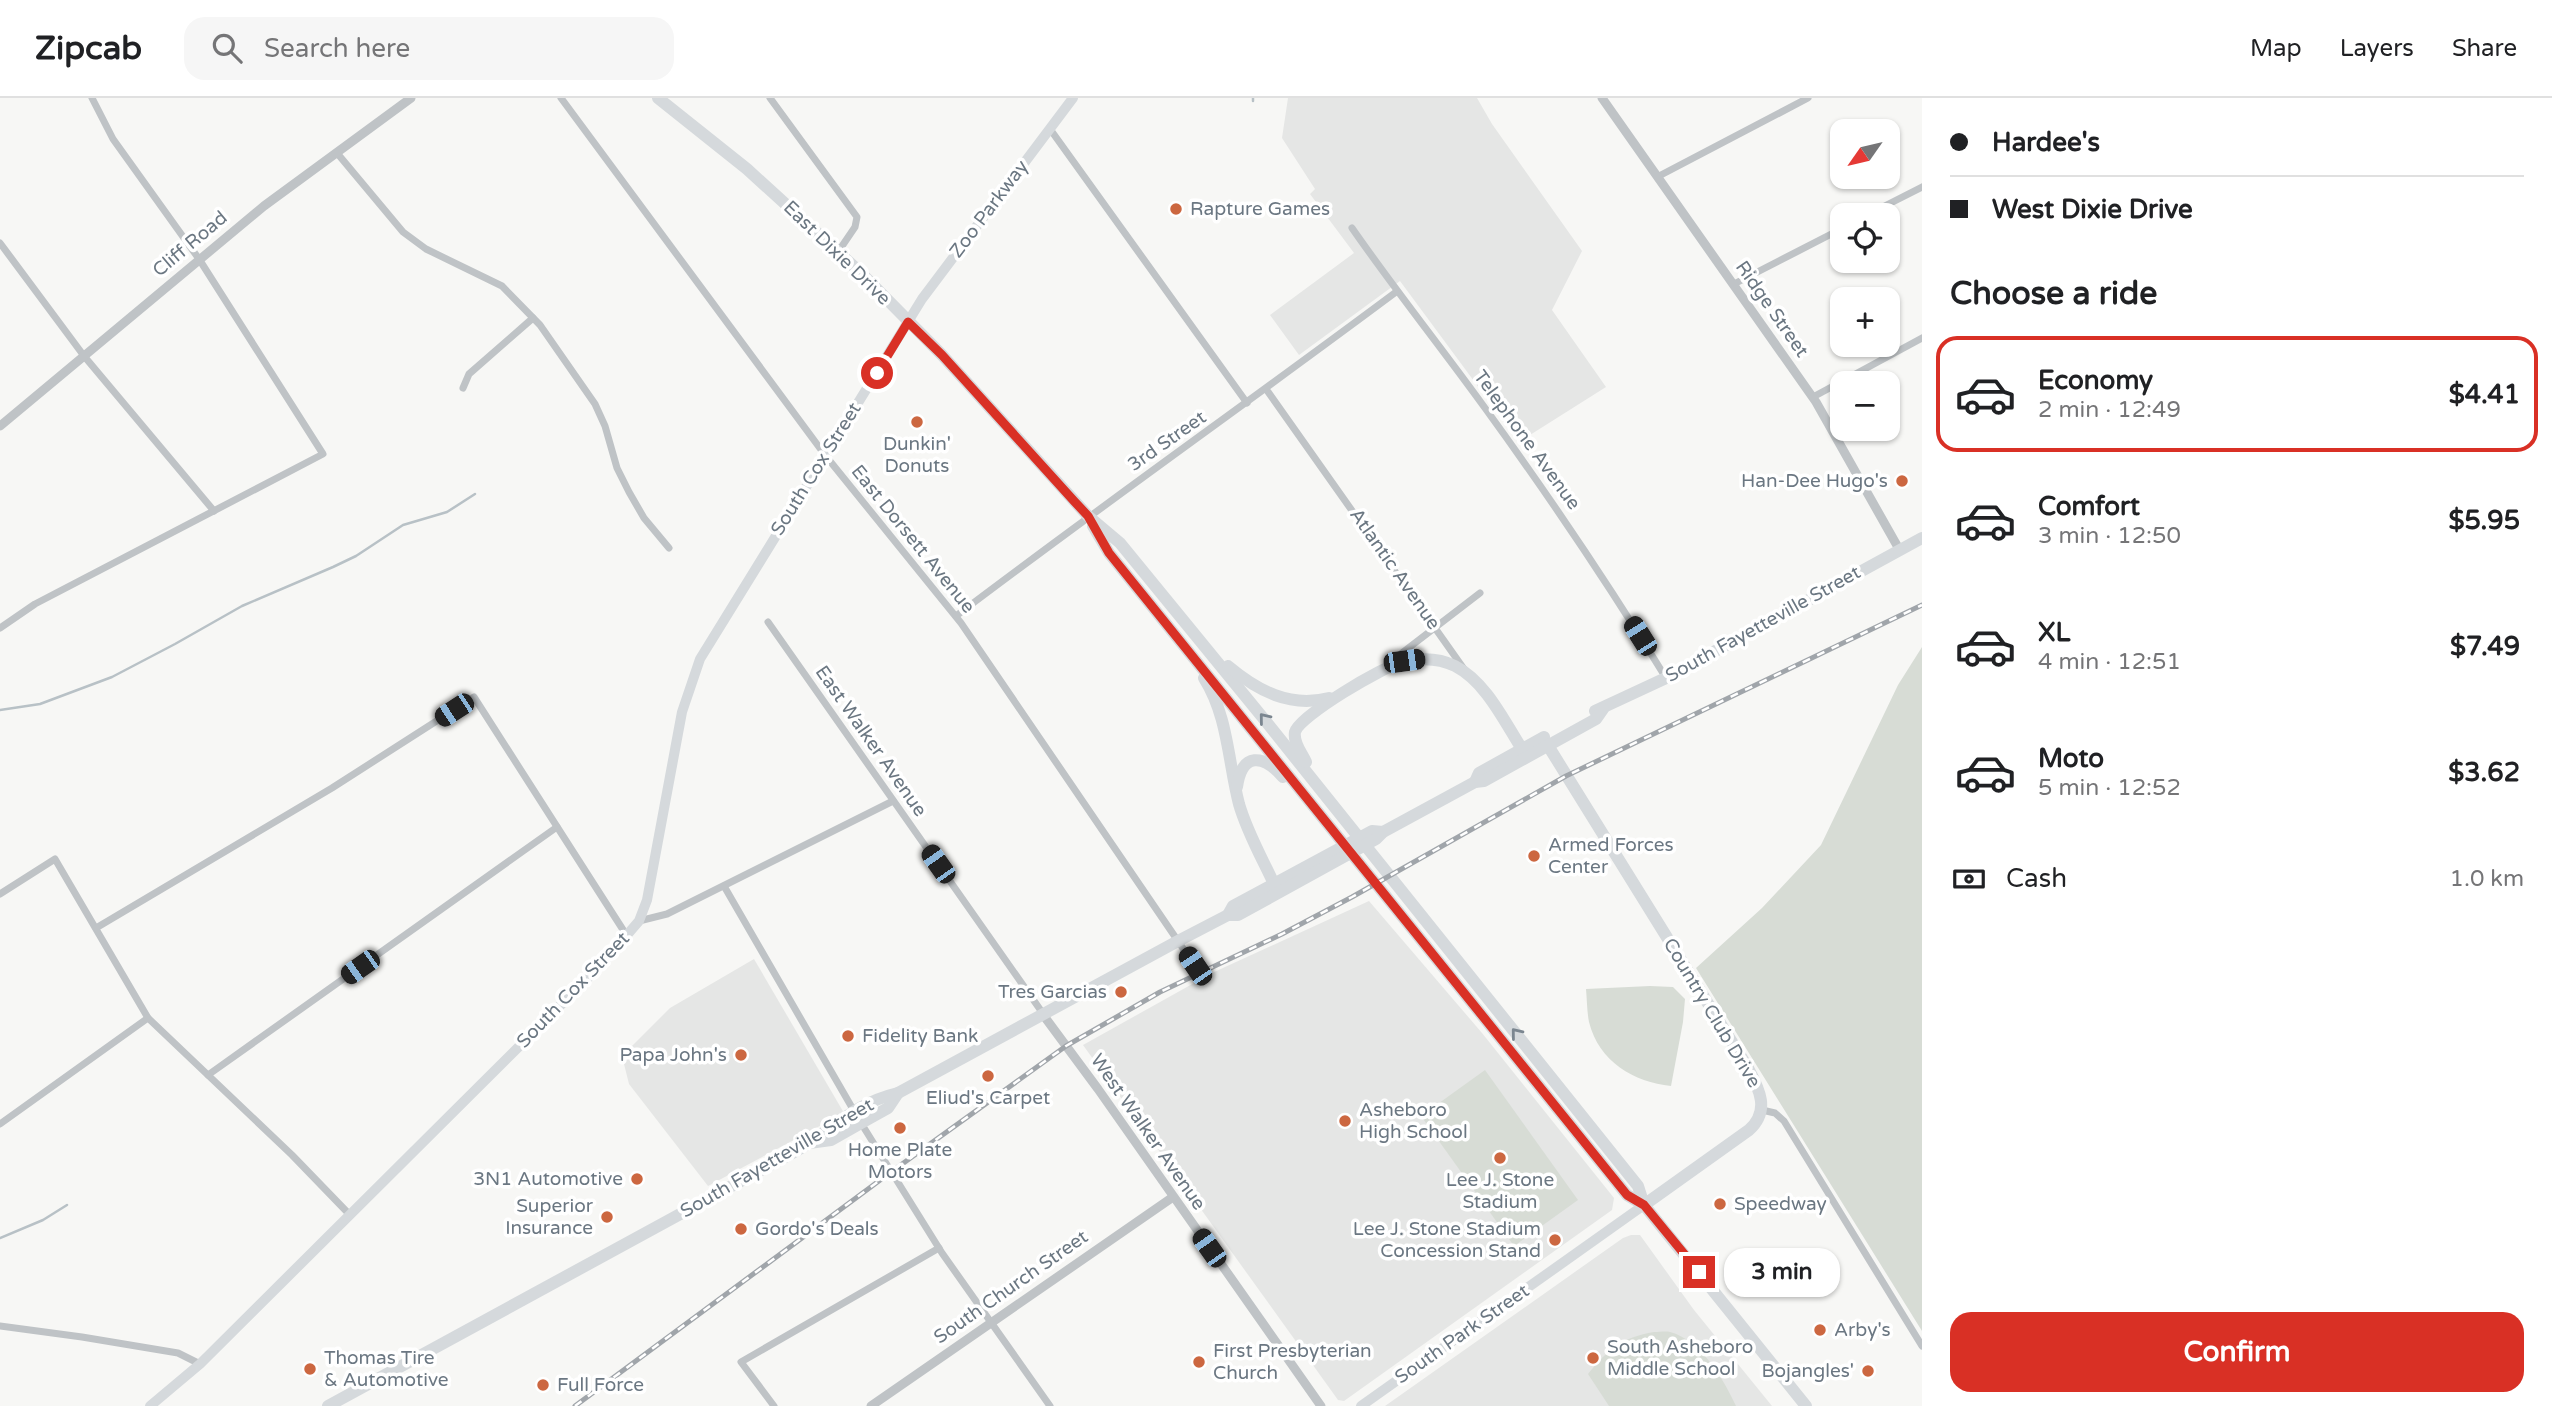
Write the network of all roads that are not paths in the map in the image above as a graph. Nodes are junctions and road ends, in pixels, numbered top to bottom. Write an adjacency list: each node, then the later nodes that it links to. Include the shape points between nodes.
1 (92, 98): 18 (street, via 113,139)
2 (411, 98): 10 (street, Cliff Road)
3 (561, 98): 30 (street, East Dorsett Avenue)
4 (658, 98): 17 (main road, East Dixie Drive, via 747,169)
5 (770, 98): 17 (street, via 857,217)
6 (1073, 98): 9 (main road, Zoo Parkway)
7 (1602, 98): 11 (street, Ridge Street)
8 (1808, 98): 11 (street)
9 (1050, 129): 22 (main road, Zoo Parkway); 28 (street)
10 (337, 153): 18 (street, Cliff Road); 21 (street, via 403,232 502,286)
11 (1659, 176): 19 (street, Ridge Street)
12 (1922, 187): 13 (street)
13 (1891, 203)
14 (1352, 228): 20 (street, Telephone Avenue)
15 (1830, 235): 19 (street)
16 (0, 243): 24 (street)
17 (838, 252): 22 (main road, East Dixie Drive)
18 (199, 259): 24 (street, Cliff Road); 31 (street, via 323,454)
19 (1734, 284): 27 (street, Ridge Street)
20 (1396, 292): 26 (street, 3rd Street); 45 (street, Telephone Avenue, via 1561,513)
21 (533, 318): 25 (street, via 469,374); 34 (street, via 595,404 629,492)
22 (908, 322): 30 (main road, South Cox Street); 32 (main road, East Dixie Drive)
23 (1922, 338): 27 (street)
24 (84, 356): 29 (street, Cliff Road); 31 (street)
25 (463, 388)
26 (1266, 389): 28 (street, 3rd Street); 39 (street, Atlantic Avenue)
27 (1813, 397): 35 (street, Ridge Street)
28 (1247, 403): 32 (street, 3rd Street)
29 (0, 426)
30 (825, 455): 37 (street, East Dorsett Avenue); 61 (main road, South Cox Street, via 715,631 695,672 682,712 650,888)
31 (214, 511): 40 (street, via 35,604)
32 (1088, 516): 37 (street, 3rd Street); 41 (main road, East Dixie Drive, via 1120,543); 42 (main road, East Dixie Drive, via 1109,553)
33 (1922, 538): 35 (main road, South Fayetteville Street)
34 (669, 548)
35 (1899, 550): 45 (main road, South Fayetteville Street)
36 (1480, 593): 39 (street)
37 (956, 616): 64 (street, East Dorsett Avenue)
38 (768, 622): 54 (street, East Walker Avenue)
39 (1436, 627): 43 (street); 44 (street, Atlantic Avenue)
40 (0, 628)
41 (1202, 643): 46 (main road, via 1258,688 1282,699 1311,701); 51 (main road, East Dixie Drive, one-way to 41)
42 (1196, 658): 52 (main road, via 1222,718); 53 (main road, East Dixie Drive)
43 (1391, 665): 44 (main road, via 1431,659); 46 (main road)
44 (1467, 673): 49 (main road, Atlantic Avenue, via 1493,702)
45 (1666, 678): 47 (main road, South Fayetteville Street)
46 (1338, 696): 51 (main road, via 1295,731 1297,744)
47 (1603, 709): 48 (main road, South Fayetteville Street, via 1596,719); 49 (main road, South Fayetteville Street)
48 (1547, 744): 50 (main road, South Fayetteville Street); 70 (main road, Country Club Drive, via 1748,1068 1759,1089)
49 (1522, 749): 50 (main road, South Fayetteville Street, via 1479,773)
50 (1475, 782): 56 (main road, South Fayetteville Street)
51 (1322, 790): 76 (main road, East Dixie Drive, one-way to 51, via 1638,1186)
52 (1236, 791): 53 (main road, via 1244,765 1255,760 1269,763); 57 (main road)
53 (1303, 791): 76 (main road, East Dixie Drive, via 1627,1195)
54 (893, 801): 58 (street); 66 (street, East Walker Avenue)
55 (557, 827): 62 (street, via 474,697); 63 (street); 68 (street)
56 (1383, 832): 57 (main road, South Fayetteville Street, via 1371,831); 60 (main road, South Fayetteville Street, via 1238,915)
57 (1274, 884): 60 (main road, South Fayetteville Street, via 1233,906)
58 (724, 886): 61 (street, via 667,914); 71 (street)
59 (0, 894): 62 (street, via 55,859)
60 (1228, 915): 64 (main road, South Fayetteville Street)
61 (639, 921): 63 (main road, South Cox Street)
62 (96, 929): 67 (street)
63 (626, 936): 77 (main road, South Cox Street)
64 (1178, 941): 65 (street, East Dorsett Avenue); 66 (main road, South Fayetteville Street)
65 (1195, 966)
66 (1044, 1016): 69 (main road, South Fayetteville Street); 75 (street, West Walker Avenue)
67 (148, 1018): 68 (street); 72 (street)
68 (208, 1075): 77 (street)
69 (893, 1095): 71 (main road, South Fayetteville Street); 73 (main road, via 888,1108)
70 (1762, 1110): 76 (main road, South Park Street, via 1749,1130); 81 (street, Country Club Drive, via 1783,1121)
71 (854, 1111): 74 (main road, South Fayetteville Street, via 832,1124)
72 (0, 1124)
73 (861, 1124): 74 (main road, via 831,1140); 78 (street)
74 (815, 1142): 84 (main road, South Fayetteville Street)
75 (1173, 1197): 79 (street, South Church Street); 88 (street, West Walker Avenue)
76 (1644, 1205): 89 (main road, South Park Street); 90 (main road)
77 (350, 1215): 82 (main road, South Cox Street)
78 (939, 1248): 79 (street); 85 (street, via 741,1362)
79 (991, 1323): 86 (street, South Church Street); 87 (street)
80 (0, 1326): 82 (street, via 178,1353)
81 (1922, 1346)
82 (200, 1364): 83 (main road, South Cox Street)
83 (151, 1406)
84 (328, 1406)
85 (774, 1406)
86 (871, 1406)
87 (1050, 1406)
88 (1321, 1406)
89 (1361, 1406)
90 (1806, 1406)

